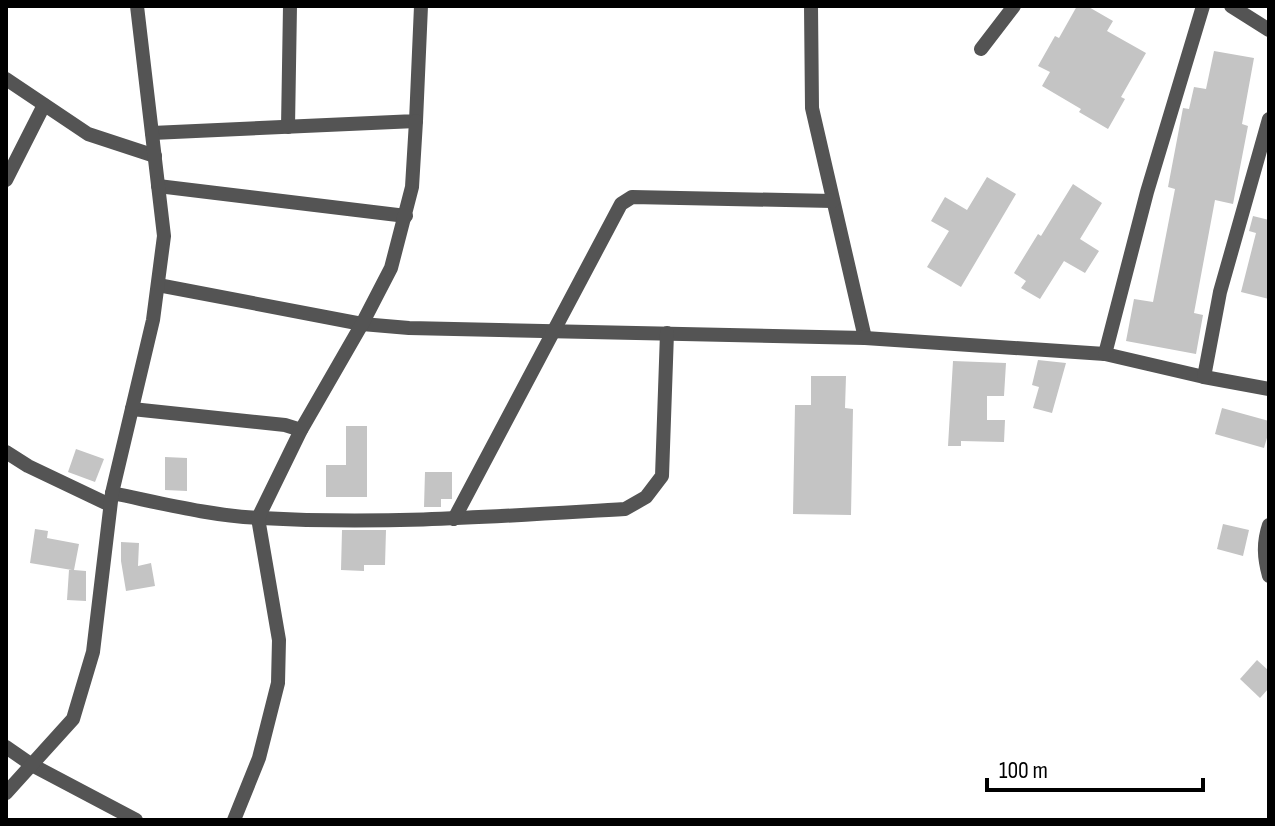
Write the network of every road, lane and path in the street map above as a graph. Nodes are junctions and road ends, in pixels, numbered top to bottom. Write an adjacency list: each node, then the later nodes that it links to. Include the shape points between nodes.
1 (137, 6): 15 (street)
2 (290, 6): 14 (street)
3 (421, 6): 13 (street)
4 (811, 6): 19 (street, via 812,108)
5 (1014, 6): 9 (street)
6 (1203, 6): 26 (street)
7 (1231, 6): 8 (street)
8 (1269, 30)
9 (981, 49)
10 (6, 79): 11 (street)
11 (44, 105): 16 (street, via 88,134); 17 (street)
12 (1269, 119): 27 (street, via 1220,292)
13 (416, 121): 14 (street); 20 (street)
14 (288, 127): 15 (street)
15 (152, 133): 16 (street)
16 (155, 156): 18 (street)
17 (6, 180)
18 (158, 186): 20 (street); 21 (street, via 164,236)
19 (833, 201): 23 (street, via 632,197 621,204); 25 (street)
20 (406, 216): 22 (street, via 391,268)
21 (158, 285): 22 (street); 29 (street)
22 (362, 324): 23 (street); 30 (street)
23 (554, 331): 24 (street); 34 (street)
24 (667, 333): 25 (street); 34 (street, via 662,476 646,497 625,509)
25 (865, 338): 26 (street)
26 (1105, 354): 27 (street)
27 (1204, 377): 28 (street)
28 (1269, 389)
29 (132, 409): 30 (street); 32 (street)
30 (301, 430): 33 (street)
31 (6, 452): 32 (street)
32 (111, 499): 33 (street); 38 (street, via 93,652 73,719)
33 (258, 518): 34 (street); 41 (street, via 279,640 278,683 259,758)
34 (454, 519)
35 (1269, 525): 36 (street, via 1264,540)
36 (1269, 576)
37 (6, 747): 38 (street)
38 (32, 765): 39 (street); 40 (street)
39 (6, 793)
40 (136, 820)
41 (234, 820)

